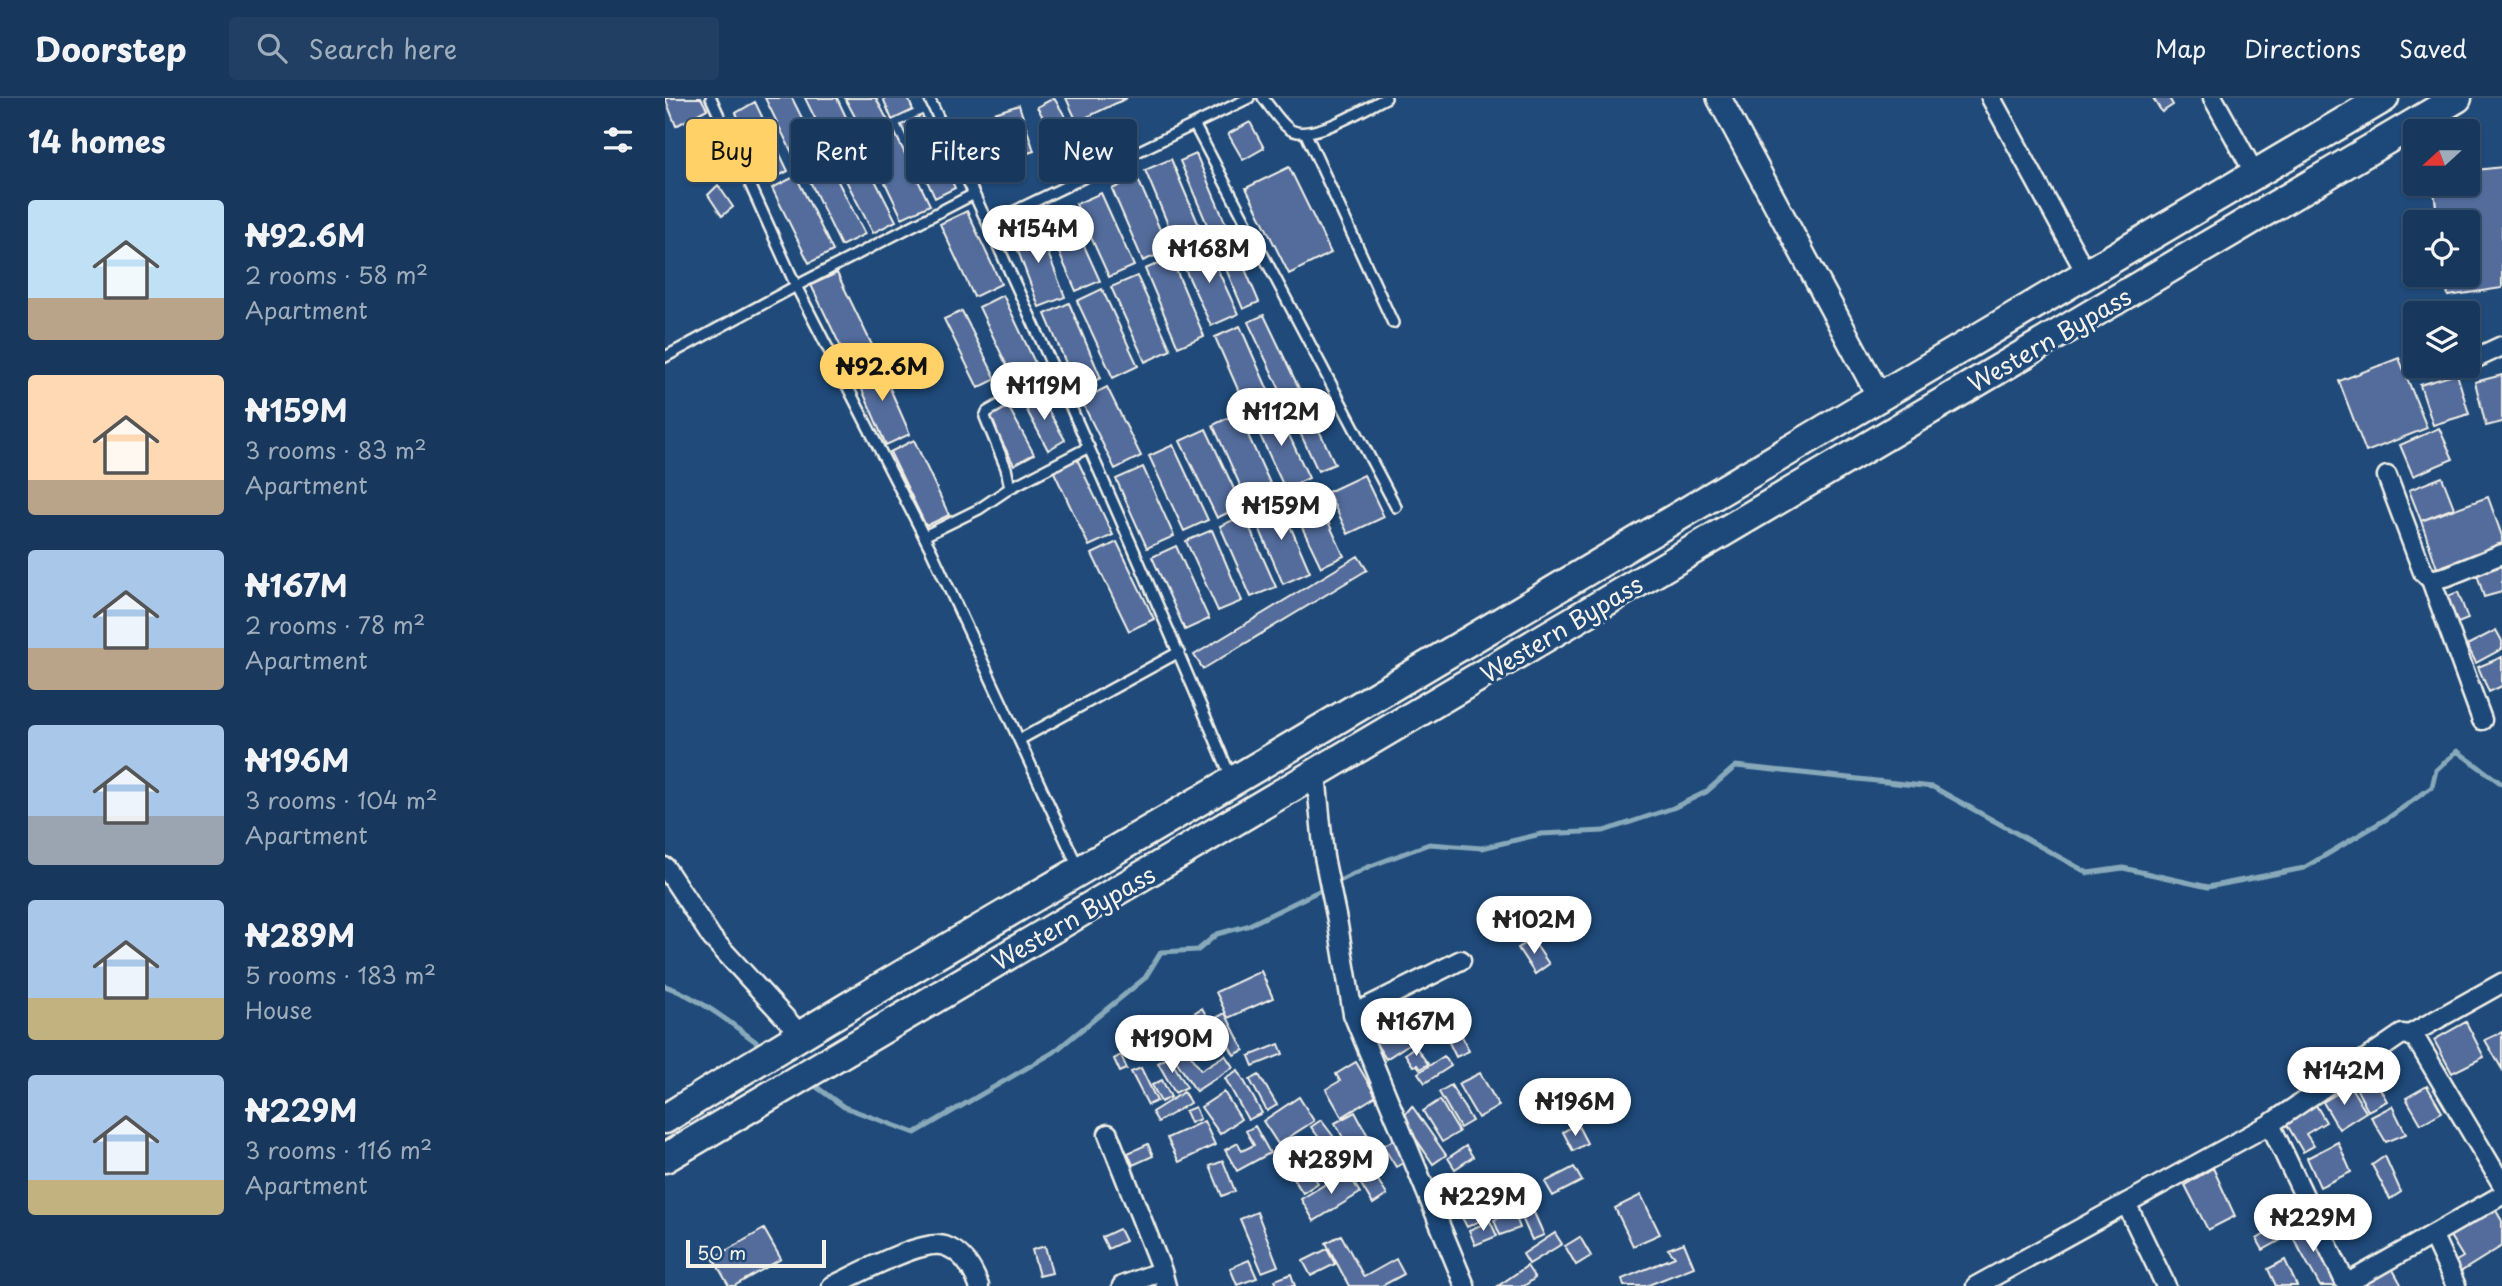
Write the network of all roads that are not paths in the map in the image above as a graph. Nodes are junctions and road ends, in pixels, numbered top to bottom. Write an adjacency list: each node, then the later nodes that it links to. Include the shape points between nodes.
1 (711, 98): 17 (lane)
2 (929, 98): 14 (lane)
3 (1249, 98): 11 (lane)
4 (1263, 98): 12 (lane, via 1289,130)
5 (1386, 98): 12 (lane)
6 (1719, 98): 23 (street)
7 (1991, 98): 16 (street)
8 (2213, 98): 13 (street)
9 (2384, 98): 13 (main road, Western Bypass)
10 (2457, 98): 34 (main road, Western Bypass)
11 (1195, 125): 15 (lane); 27 (lane)
12 (1306, 134): 18 (lane)
13 (2255, 174): 16 (main road, Western Bypass)
14 (974, 194): 15 (lane); 17 (lane)
15 (988, 223): 22 (lane)
16 (2086, 273): 23 (main road, Western Bypass)
17 (796, 286): 21 (lane); 28 (lane)
18 (1393, 323)
19 (2502, 345): 20 (street)
20 (2480, 356)
21 (665, 357)
22 (1055, 373): 24 (lane); 26 (lane, via 985,416)
23 (1880, 398): 35 (main road, Western Bypass)
24 (1089, 447): 26 (lane); 31 (lane)
25 (2387, 476): 30 (street, via 2423,572)
26 (1010, 488): 28 (lane)
27 (1396, 507)
28 (924, 536): 33 (lane)
29 (2502, 554): 30 (street)
30 (2431, 580): 32 (street)
31 (1179, 652): 33 (lane); 35 (lane)
32 (2482, 720)
33 (1019, 740): 37 (lane)
34 (1316, 773): 40 (street, via 1324,857); 46 (main road, Western Bypass)
35 (1233, 781): 37 (main road, Western Bypass)
36 (665, 867): 42 (street, via 712,938)
37 (1080, 872): 42 (main road, Western Bypass)
38 (1461, 960): 40 (street)
39 (2502, 983): 41 (street)
40 (1353, 1014): 56 (street)
41 (2409, 1035): 44 (street, via 2402,1034); 47 (street, via 2416,1039)
42 (794, 1040): 43 (main road, Western Bypass)
43 (665, 1119)
44 (2270, 1124): 49 (street); 52 (street)
45 (1108, 1134): 51 (street)
46 (665, 1158)
47 (2502, 1184)
48 (2502, 1195): 50 (street)
49 (2126, 1202): 57 (street); 58 (street)
50 (2433, 1236): 52 (street); 59 (street)
51 (1164, 1278): 55 (street)
52 (2346, 1285)
53 (832, 1286): 54 (street, via 914,1248 943,1245 964,1257)
54 (979, 1286)
55 (1122, 1286)
56 (1465, 1286)
57 (1976, 1286)
58 (2167, 1286)
59 (2456, 1286)

